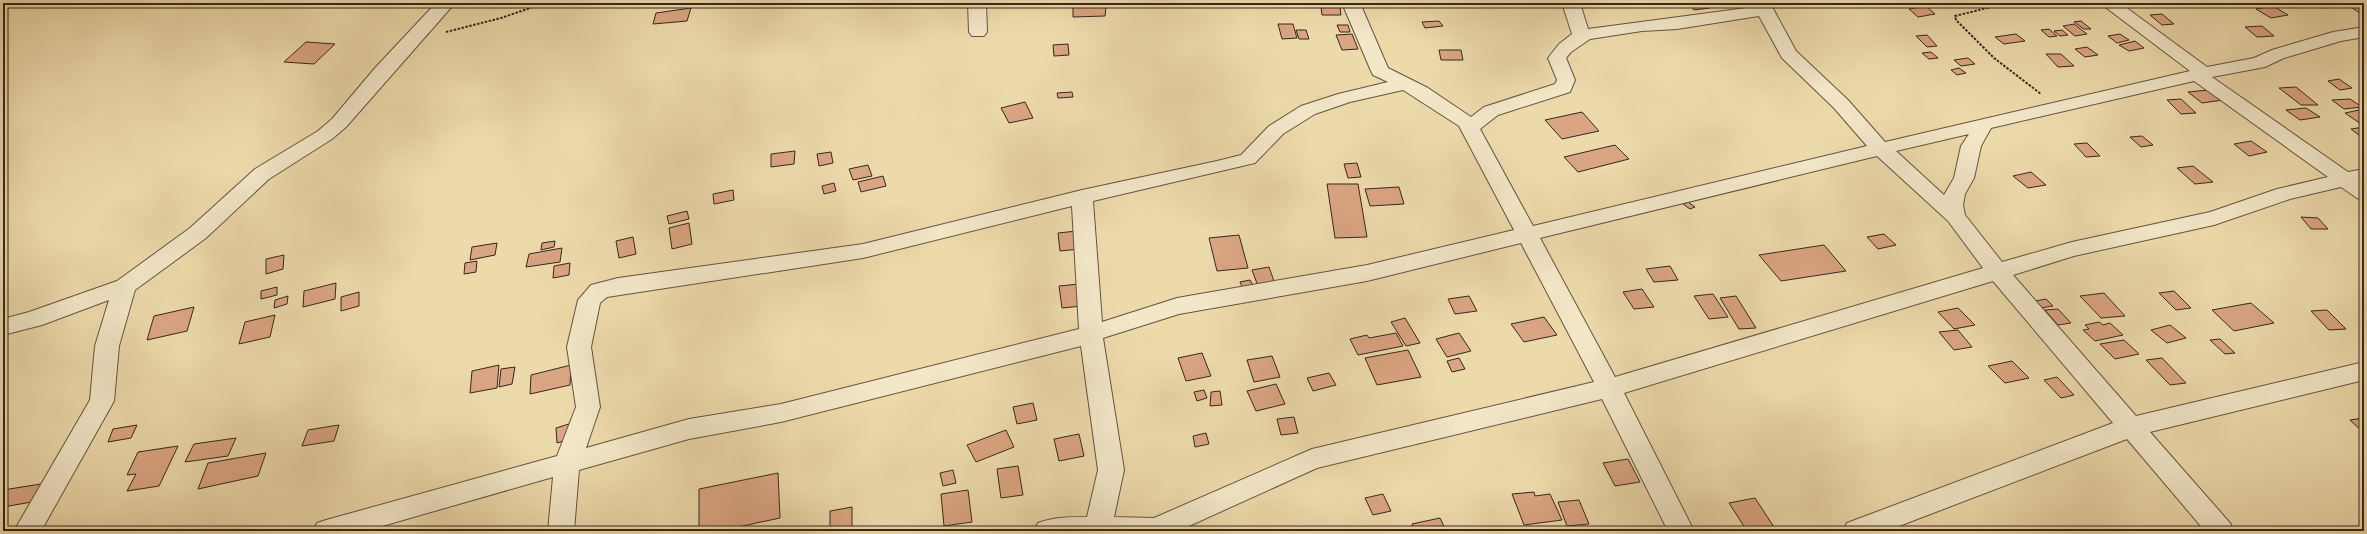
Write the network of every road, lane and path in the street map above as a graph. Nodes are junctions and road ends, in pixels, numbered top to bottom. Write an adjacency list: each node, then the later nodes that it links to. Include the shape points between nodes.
1 (446, 3): 12 (street)
2 (546, 3): 12 (path)
3 (977, 3): 9 (street)
4 (1351, 3): 14 (street, via 1380,71)
5 (1571, 3): 11 (street)
6 (2024, 3): 15 (path, via 1991,7 1955,16 1956,20 2006,68)
7 (2109, 3): 13 (street)
8 (1764, 6): 11 (street, via 1677,24 1642,26); 18 (street, via 1788,54 1841,104)
9 (978, 32)
10 (2364, 32): 13 (street, via 2339,36 2278,54 2259,63)
11 (1580, 36): 17 (street, via 1557,58 1566,80 1563,88 1491,111)
12 (411, 43): 24 (street, via 382,72 340,123 326,135 262,174 198,232)
13 (2200, 74): 15 (street); 19 (street)
14 (1406, 84): 17 (street, via 1439,103); 20 (street, via 1345,98 1308,110 1276,130 1248,159)
15 (2058, 106): 16 (street)
16 (1984, 124): 18 (street); 21 (street, via 1971,146 1964,178 1955,194)
17 (1469, 128): 22 (street)
18 (1880, 148): 21 (street); 22 (street)
19 (2358, 183): 23 (street, via 2284,194 2214,218 2072,248)
20 (1082, 197): 26 (street); 30 (street, via 863,251 618,286 599,291 589,300 579,346 588,407)
21 (1955, 216): 23 (street)
22 (1526, 236): 26 (street, via 1366,273 1177,306); 28 (street)
23 (1997, 271): 28 (street); 29 (street)
24 (125, 286): 25 (street, via 34,319); 32 (street, via 107,346 102,401)
25 (3, 327)
26 (1091, 334): 30 (street, via 1060,344 781,413 690,429); 31 (street, via 1111,470)
27 (2364, 371): 29 (street)
28 (1609, 388): 31 (street, via 1312,459 1156,529); 36 (street)
29 (2130, 427): 37 (street); 38 (street)
30 (567, 464): 33 (street); 34 (street)
31 (1098, 529): 35 (street, via 1066,528)
32 (27, 531)
33 (326, 531)
34 (561, 531)
35 (1047, 531)
36 (1682, 531)
37 (1856, 531)
38 (2221, 531)

